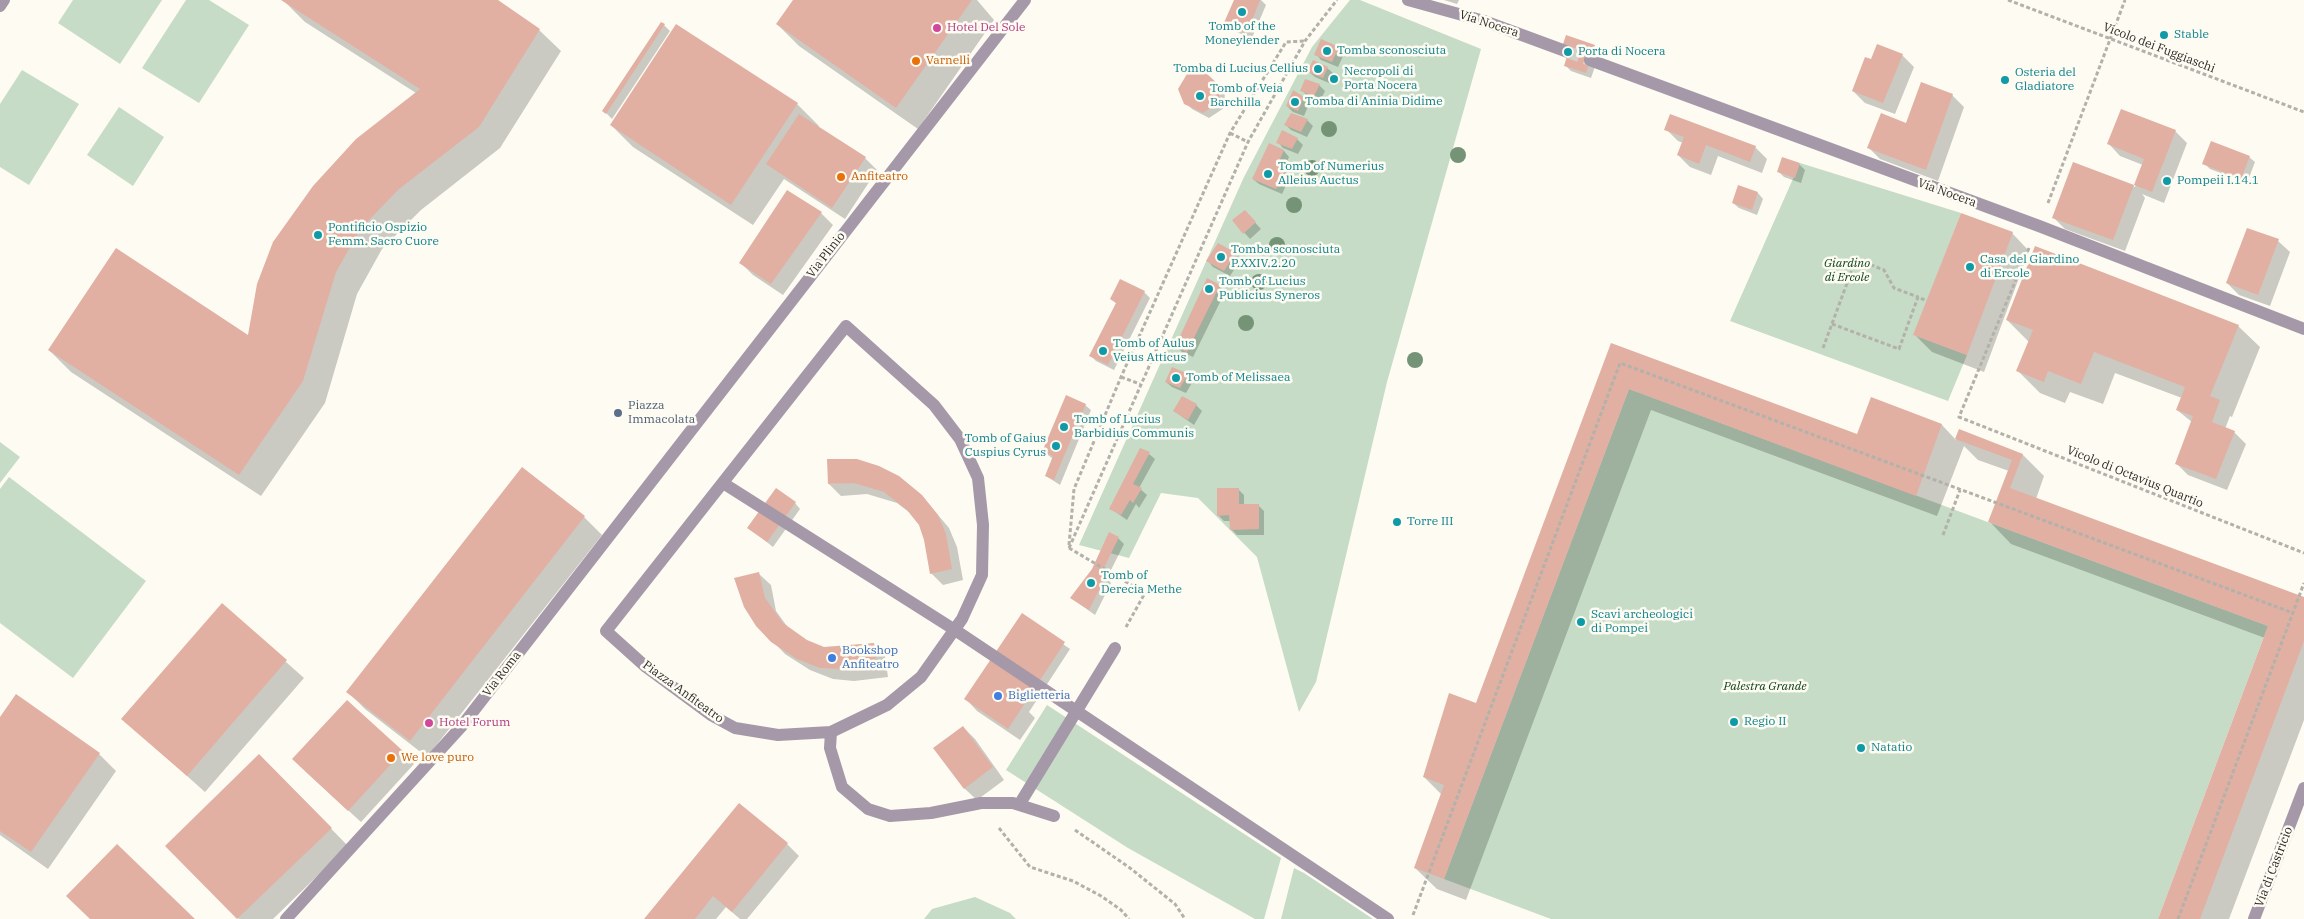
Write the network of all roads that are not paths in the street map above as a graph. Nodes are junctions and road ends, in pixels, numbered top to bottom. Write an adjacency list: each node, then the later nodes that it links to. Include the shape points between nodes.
1 (4, 0): 4 (street)
2 (1024, 0): 9 (street, Via Plinio)
3 (1408, 0): 5 (street, Via Nocera, via 1484,21)
4 (0, 6)
5 (1568, 52)
6 (1590, 60): 7 (street, Via Nocera, via 2039,226)
7 (2304, 329)
8 (722, 483): 10 (street); 10 (street, Piazza Anfiteatro, via 846,326 934,405 960,439 978,478 983,525 982,575); 13 (street, Piazza Anfiteatro, via 606,631 646,667 711,715 735,728 778,735)
9 (629, 510): 17 (street, Via Roma, via 461,727)
10 (955, 630): 12 (street); 13 (street, Piazza Anfiteatro, via 921,677 887,704)
11 (1114, 648): 12 (street)
12 (1076, 711): 15 (street); 18 (street)
13 (831, 732): 15 (street, via 830,748 842,787 868,808 890,816 981,803)
14 (2304, 788): 19 (street, Via di Castricio)
15 (1019, 805): 16 (street)
16 (1054, 816)
17 (286, 919)
18 (1388, 919)
19 (2254, 919)

